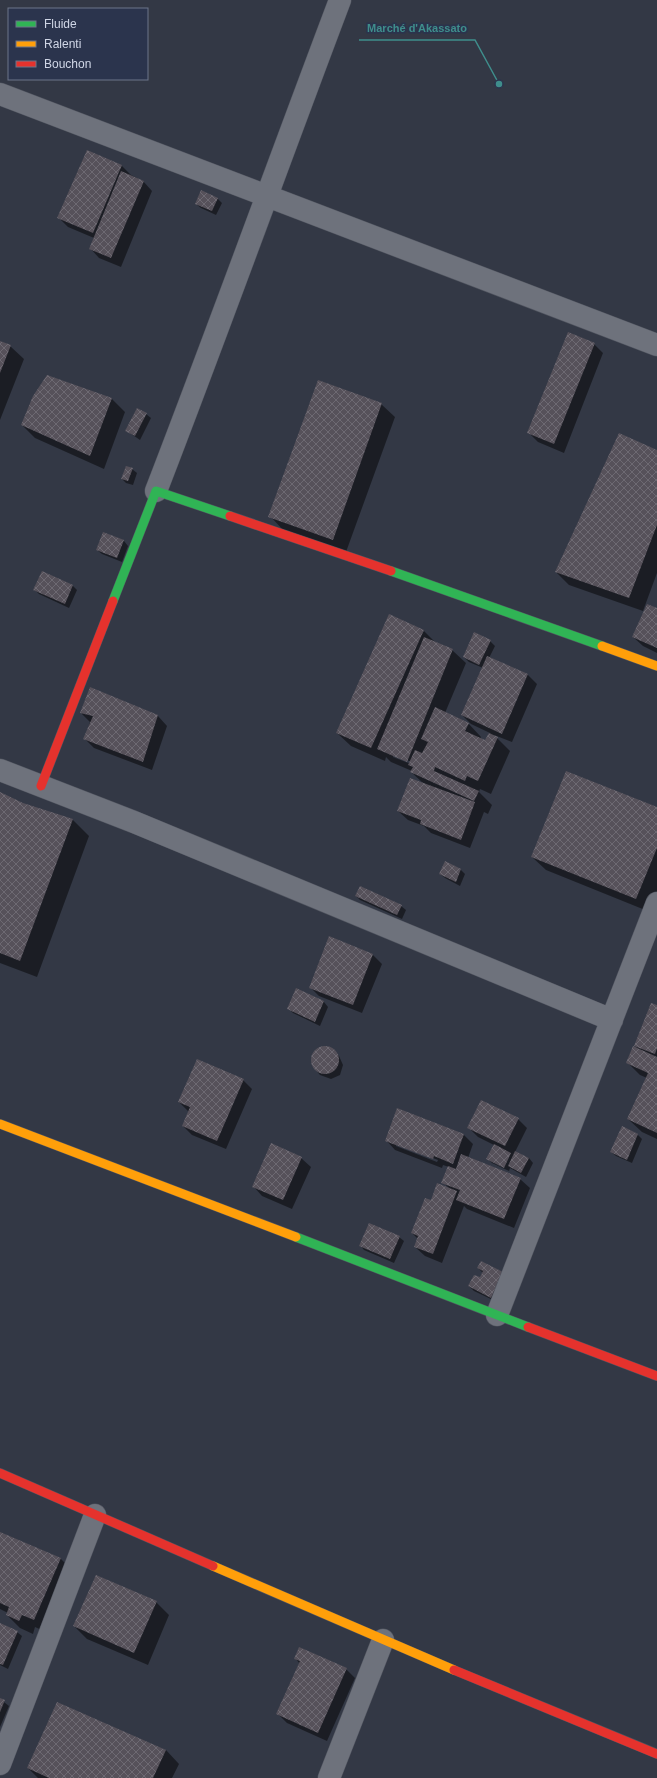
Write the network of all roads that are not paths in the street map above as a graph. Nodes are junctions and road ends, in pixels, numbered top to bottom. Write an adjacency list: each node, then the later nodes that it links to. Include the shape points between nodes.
1 (340, 0): 3 (street)
2 (0, 94): 3 (street)
3 (266, 196): 4 (street); 5 (street, via 228,305)
4 (657, 345)
5 (156, 491): 6 (street); 8 (street)
6 (657, 666)
7 (0, 770): 8 (street)
8 (41, 786): 10 (street)
9 (657, 903): 10 (street)
10 (612, 1020): 12 (street)
11 (0, 1124): 12 (street)
12 (497, 1315): 13 (street)
13 (657, 1376)
14 (0, 1473): 15 (street)
15 (95, 1515): 16 (street); 18 (street)
16 (383, 1640): 17 (street); 19 (street)
17 (657, 1754)
18 (0, 1764)
19 (329, 1778)

